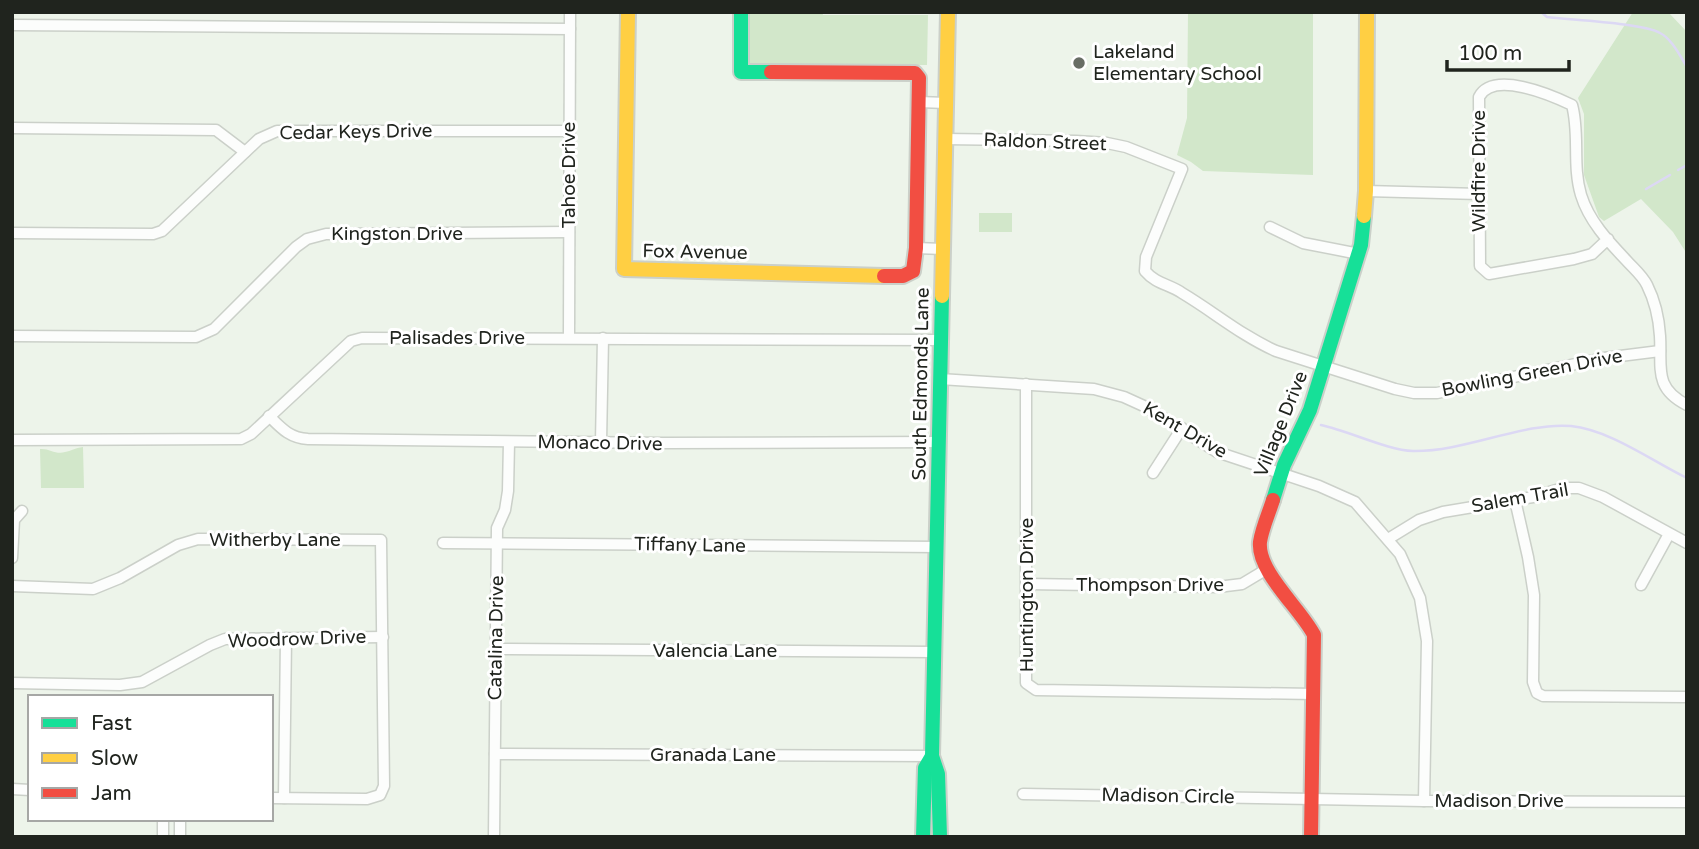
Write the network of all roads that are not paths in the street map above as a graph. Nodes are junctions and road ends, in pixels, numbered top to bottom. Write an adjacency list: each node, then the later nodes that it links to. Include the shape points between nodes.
1 (29, 12): 8 (street)
2 (570, 12): 9 (street, Tahoe Drive)
3 (628, 12): 23 (street, Fox Avenue, via 624,269 903,276 913,271)
4 (741, 12): 10 (street, Fox Avenue, via 741,72 915,73)
5 (948, 12): 11 (street, South Edmonds Lane)
6 (1367, 12): 17 (street, Village Drive)
7 (12, 25): 8 (street)
8 (29, 25): 9 (street)
9 (570, 29): 13 (street, Tahoe Drive)
10 (919, 102): 11 (street); 23 (street, Fox Avenue)
11 (946, 103): 14 (street, South Edmonds Lane)
12 (12, 128): 15 (street, via 216,130)
13 (569, 131): 15 (street, Cedar Keys Drive, via 277,131); 20 (street, Tahoe Drive)
14 (945, 139): 16 (street, Raldon Street, via 1107,143); 24 (street, South Edmonds Lane)
15 (245, 152): 21 (street, Cedar Keys Drive, via 163,231)
16 (1182, 169): 31 (street, Bowling Green Drive, via 1146,257 1145,271 1154,281 1179,291 1261,344)
17 (1366, 191): 18 (street); 25 (street, Village Drive)
18 (1479, 194): 22 (street, Wildfire Drive, via 1480,266 1489,274 1592,254); 22 (street, Wildfire Drive, via 1479,97 1483,90 1494,85 1519,86 1553,97 1572,104 1581,197)
19 (1270, 227): 25 (street, via 1303,243)
20 (569, 232): 26 (street, Kingston Drive, via 326,234 296,247 214,329 196,337); 27 (street, Tahoe Drive)
21 (12, 233)
22 (1608, 239): 30 (street, Wildfire Drive, via 1646,284 1656,306)
23 (916, 248): 24 (street)
24 (943, 249): 29 (street, South Edmonds Lane)
25 (1359, 254): 31 (street, Village Drive)
26 (12, 336)
27 (569, 338): 28 (street, Palisades Drive); 35 (street, Palisades Drive, via 385,337 351,341)
28 (603, 338): 29 (street, Palisades Drive); 39 (street)
29 (941, 340): 32 (street, South Edmonds Lane)
30 (1660, 351): 31 (street, Bowling Green Drive, via 1437,393 1395,389); 34 (street, Wildfire Drive, via 1662,384)
31 (1324, 367): 42 (street, Village Drive, via 1307,418)
32 (940, 379): 33 (street, Kent Drive); 40 (street, South Edmonds Lane)
33 (1026, 384): 36 (street, Kent Drive, via 1094,389 1124,397); 53 (street, Huntington Drive)
34 (1687, 405)
35 (269, 416): 37 (street, Palisades Drive, via 241,439); 38 (street, Monaco Drive, via 295,438)
36 (1182, 428): 41 (street); 42 (street, Kent Drive, via 1217,452)
37 (12, 440)
38 (509, 442): 39 (street, Monaco Drive); 48 (street, Catalina Drive, via 508,491)
39 (601, 442): 40 (street, Monaco Drive)
40 (939, 442): 50 (street, South Edmonds Lane)
41 (1153, 473)
42 (1280, 474): 46 (street, Kent Drive, via 1355,502); 52 (street, Village Drive, via 1261,537)
43 (1515, 499): 45 (street, Salem Trail, via 1579,488); 46 (street, Salem Trail, via 1443,512); 62 (street, via 1534,595 1536,693)
44 (22, 511): 51 (street, via 14,520)
45 (1669, 534): 49 (street, Salem Trail); 54 (street)
46 (1388, 539): 69 (street, Kent Drive, via 1408,568 1420,598 1427,641)
47 (443, 543): 48 (street, Tiffany Lane)
48 (497, 543): 50 (street, Tiffany Lane); 58 (street, Catalina Drive)
49 (1687, 543)
50 (937, 547): 59 (street, South Edmonds Lane)
51 (12, 558)
52 (1267, 569): 53 (street, Thompson Drive, via 1242,584 1218,587); 61 (street, Village Drive, via 1314,635)
53 (1028, 584): 61 (street, Huntington Drive, via 1025,675 1026,684 1036,690)
54 (1641, 585)
55 (12, 586): 56 (street, Witherby Lane, via 93,589 178,545 198,540 381,540)
56 (383, 637): 57 (street, Woodrow Drive); 67 (street, via 386,776 380,795 367,799)
57 (286, 638): 60 (street, Woodrow Drive, via 225,639 142,682); 67 (street)
58 (496, 649): 59 (street, Valencia Lane); 63 (street, Catalina Drive)
59 (934, 652): 64 (street, South Edmonds Lane)
60 (12, 683)
61 (1314, 694): 68 (street, Village Drive)
62 (1687, 697)
63 (495, 754): 64 (street, Granada Lane); 71 (street, Catalina Drive)
64 (932, 756): 72 (street, South Edmonds Lane, via 925,768); 73 (street, South Edmonds Lane, via 938,774)
65 (1023, 794): 68 (street, Madison Circle)
66 (273, 798): 67 (street)
67 (284, 798)
68 (1312, 798): 69 (street, Madison Drive); 74 (street, Village Drive)
69 (1424, 801): 70 (street, Madison Drive)
70 (1687, 802)
71 (494, 837)
72 (923, 837)
73 (940, 837)
74 (1311, 837)

